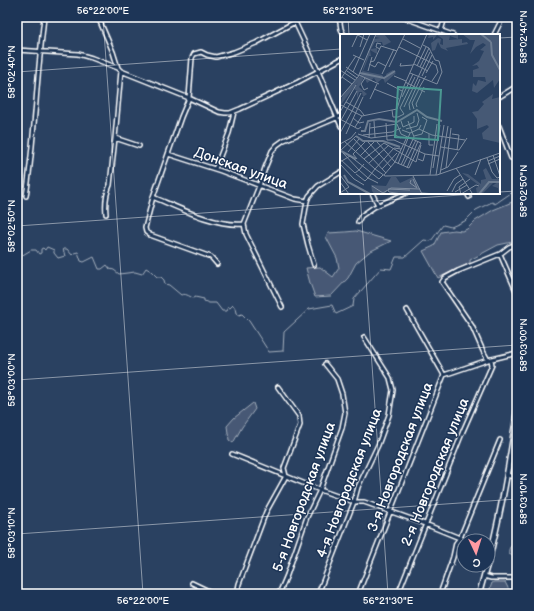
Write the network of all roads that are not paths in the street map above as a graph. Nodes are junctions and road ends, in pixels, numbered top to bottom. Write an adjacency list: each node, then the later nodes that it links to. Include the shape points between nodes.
1 (44, 17): 14 (street)
2 (98, 17): 16 (street)
3 (296, 17): 8 (street)
4 (339, 17): 10 (street)
5 (402, 17): 9 (street)
6 (445, 17): 9 (street)
7 (503, 17): 12 (street)
8 (295, 22): 17 (street); 20 (street, via 234,52 216,57 202,52 194,54)
9 (441, 31): 11 (street)
10 (344, 34)
11 (450, 34)
12 (494, 34)
13 (17, 50): 14 (street)
14 (40, 52): 16 (street, via 78,54); 34 (street)
15 (340, 60): 17 (street)
16 (120, 70): 20 (street); 24 (street)
17 (318, 71): 21 (street); 22 (street)
18 (517, 86): 19 (street)
19 (500, 96)
20 (189, 98): 21 (street, via 218,112); 26 (street)
21 (234, 112): 28 (street)
22 (339, 117): 30 (street, via 277,145 272,151)
23 (500, 129): 27 (street, via 511,158)
24 (115, 138): 25 (street); 39 (street, via 105,205)
25 (140, 146)
26 (168, 154): 28 (street, Донская улица); 35 (street)
27 (517, 156)
28 (215, 170): 30 (street, Донская улица)
29 (340, 173): 37 (street, via 318,186 308,196)
30 (259, 186): 37 (street, Донская улица); 41 (street)
31 (372, 194): 38 (street)
32 (404, 194): 38 (street)
33 (468, 194): 36 (street)
34 (26, 196)
35 (153, 197): 41 (street, via 217,222); 44 (street, via 146,232 211,257)
36 (469, 197)
37 (307, 201): 45 (street, via 303,224)
38 (378, 205): 40 (street, via 361,216)
39 (106, 214)
40 (358, 222)
41 (244, 224): 47 (street, via 246,234)
42 (517, 244): 43 (street)
43 (500, 254): 46 (street); 51 (street, via 458,270 442,282 472,326 482,351)
44 (217, 264)
45 (314, 266)
46 (517, 293)
47 (282, 307)
48 (407, 310): 53 (street, 3-я Новгородская улица)
49 (364, 337): 62 (street, 4-я Новгородская улица, via 390,378 393,390 388,416 378,445 358,487)
50 (517, 353): 51 (street)
51 (490, 359): 53 (street); 64 (street, 2-я Новгородская улица, via 492,365)
52 (324, 364): 61 (street, 5-я Новгородская улица, via 337,379 345,413)
53 (444, 375): 63 (street, 3-я Новгородская улица)
54 (278, 387): 59 (street, via 299,416 300,425 284,468)
55 (517, 410): 58 (main road)
56 (500, 440): 65 (street)
57 (232, 454): 59 (street)
58 (507, 475): 60 (street); 66 (main road)
59 (286, 476): 61 (street); 74 (street, via 266,512)
60 (517, 478)
61 (320, 490): 62 (street); 75 (street, 5-я Новгородская улица)
62 (354, 502): 63 (street, via 364,502); 76 (street, 4-я Новгородская улица)
63 (391, 511): 64 (street); 77 (street, 3-я Новгородская улица)
64 (426, 524): 67 (street); 78 (street, 2-я Новгородская улица)
65 (462, 533)
66 (494, 533)
67 (456, 536)
68 (456, 543): 79 (street)
69 (485, 573): 70 (main road)
70 (484, 576): 71 (street); 80 (main road)
71 (517, 578)
72 (192, 583): 73 (street)
73 (215, 594)
74 (237, 594)
75 (279, 594)
76 (318, 594)
77 (358, 594)
78 (398, 594)
79 (440, 594)
80 (479, 594)

